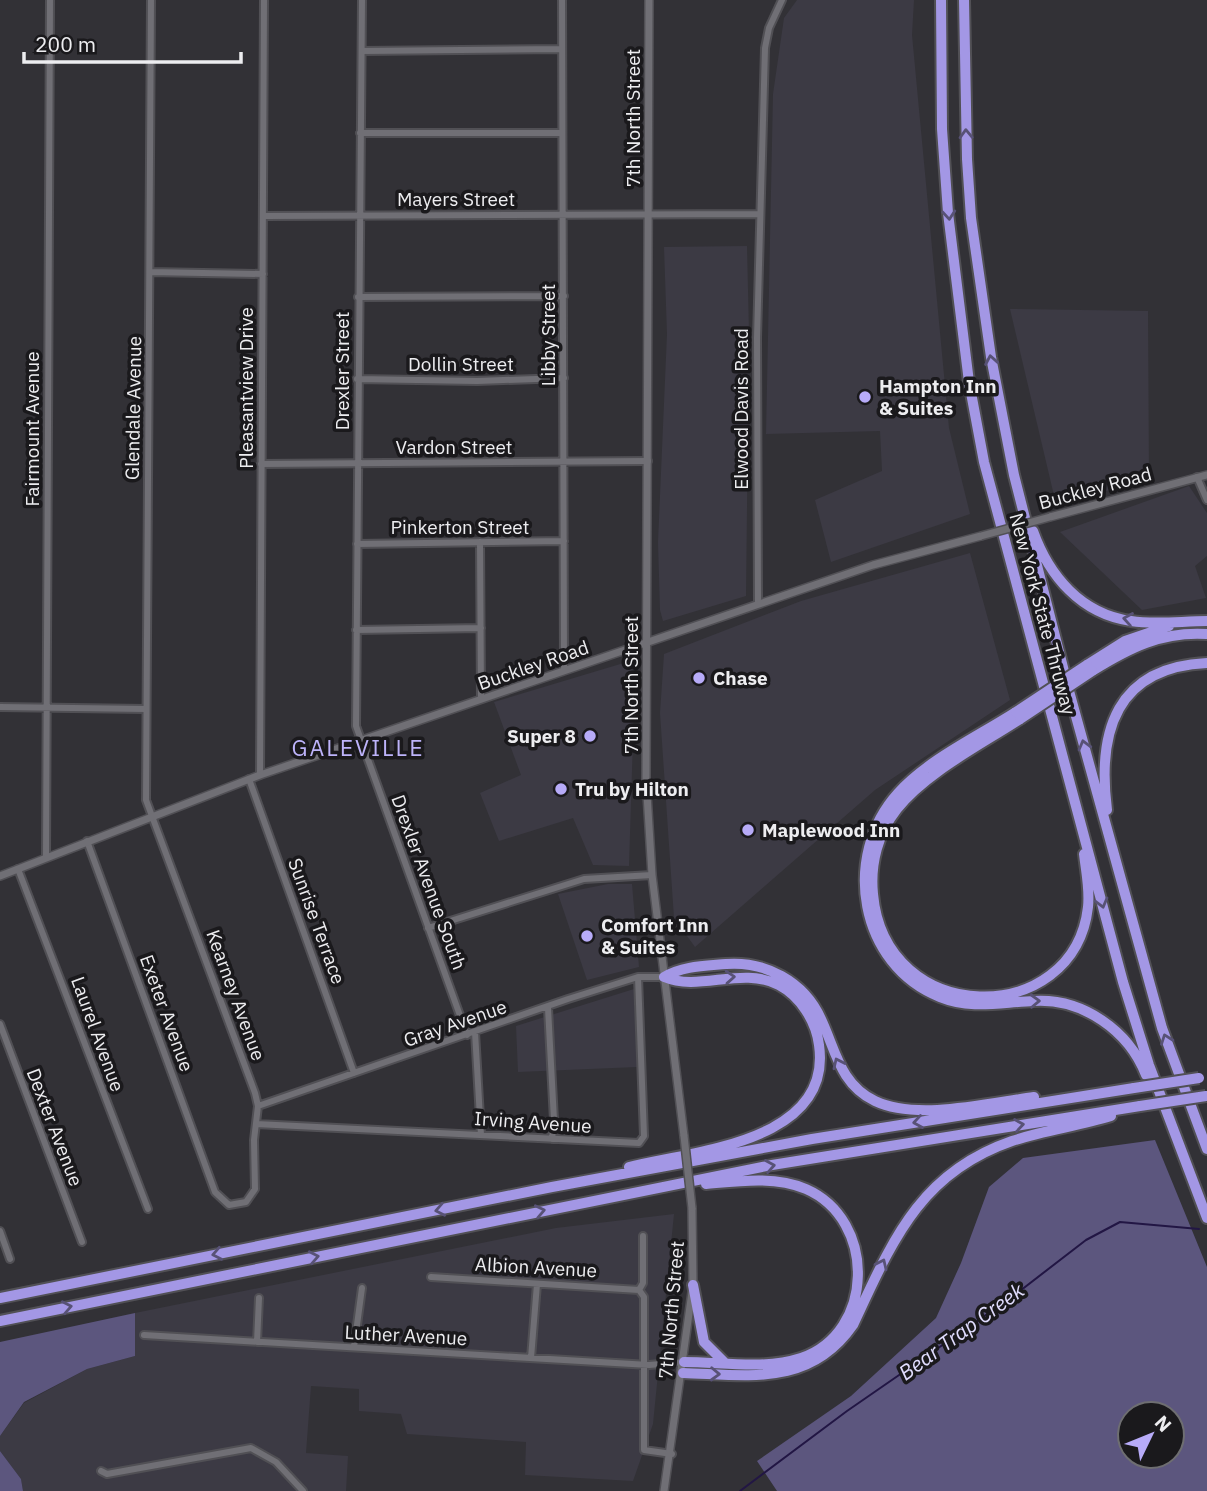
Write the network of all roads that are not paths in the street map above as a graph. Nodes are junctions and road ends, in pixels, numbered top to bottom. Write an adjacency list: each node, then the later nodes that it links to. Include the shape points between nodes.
1 (50, 0): 47 (street, Fairmount Avenue)
2 (151, 0): 19 (street, Glendale Avenue)
3 (264, 0): 18 (street, Pleasantview Drive)
4 (362, 0): 11 (street, Drexler Street)
5 (562, 0): 10 (street, Libby Street)
6 (649, 0): 14 (street, 7th North Street)
7 (782, 0): 17 (street, Elwood Davis Road, via 765,48)
8 (941, 0): 53 (highway, New York State Thruway, one-way to 53, via 948,214 969,382 987,474)
9 (964, 0): 29 (highway, New York State Thruway, one-way to 9, via 990,357 971,218)
10 (562, 49): 11 (street); 13 (street, Libby Street)
11 (362, 51): 12 (street, Drexler Street)
12 (360, 133): 13 (street); 15 (street, Drexler Street)
13 (562, 133): 16 (street, Libby Street)
14 (649, 213): 16 (street, Mayers Street); 17 (street); 25 (street, 7th North Street)
15 (359, 214): 16 (street, Mayers Street); 18 (street, Mayers Street); 22 (street, Drexler Street)
16 (563, 214): 21 (street, Libby Street)
17 (760, 214): 36 (street, Elwood Davis Road)
18 (264, 216): 20 (street, Pleasantview Drive)
19 (150, 272): 20 (street); 48 (street, Glendale Avenue)
20 (262, 274): 27 (street, Pleasantview Drive)
21 (564, 296): 22 (street); 23 (street, Libby Street)
22 (358, 297): 24 (street, Drexler Street)
23 (564, 378): 24 (street, Dollin Street); 26 (street, Libby Street)
24 (357, 379): 28 (street, Drexler Street)
25 (648, 461): 26 (street, Vardon Street); 41 (street, 7th North Street)
26 (564, 462): 28 (street, Vardon Street); 33 (street, Libby Street)
27 (261, 464): 28 (street, Vardon Street); 51 (street, Pleasantview Drive)
28 (357, 464): 35 (street, Drexler Street)
29 (1014, 475): 37 (highway, one-way to 29, via 1131,621 1090,608 1073,596 1040,551); 57 (highway, New York State Thruway, one-way to 29)
30 (1207, 475): 31 (street, Buckley Road)
31 (1197, 477): 32 (street); 36 (street, Buckley Road, bridge, via 873,565)
32 (1207, 500)
33 (564, 541): 34 (street, Pinkerton Street); 44 (street, Libby Street)
34 (480, 542): 35 (street, Pinkerton Street); 38 (street)
35 (357, 544): 39 (street, Drexler Street)
36 (758, 604): 41 (street, Buckley Road)
37 (1201, 621): 43 (highway, via 1139,635)
38 (481, 628): 39 (street); 45 (street)
39 (356, 630): 50 (street, Drexler Street)
40 (1207, 634): 43 (highway, via 1152,639)
41 (646, 643): 44 (street, Buckley Road); 59 (street, 7th North Street)
42 (1207, 663): 57 (highway, via 1174,667 1155,675 1137,688 1113,719 1104,750 1103,780)
43 (1089, 668): 49 (highway, bridge)
44 (564, 670): 45 (street, Buckley Road)
45 (481, 699): 50 (street, Buckley Road)
46 (0, 707): 47 (street)
47 (47, 708): 48 (street); 56 (street, Fairmount Avenue)
48 (146, 709): 54 (street, Glendale Avenue, via 146,800)
49 (1018, 715): 53 (highway, via 927,781 888,821 872,877 880,928 898,958 929,984 966,996 1007,995 1043,979 1068,956 1088,908); 78 (highway, one-way to 78, via 926,770 890,803 866,855 865,894 872,929 892,963 908,979 942,998 980,1006 1053,1001 1098,1016 1128,1044 1142,1065)
50 (360, 741): 51 (street, Buckley Road); 61 (street, Drexler Avenue South)
51 (260, 775): 52 (street, Buckley Road)
52 (249, 779): 54 (street, Buckley Road); 68 (street, Sunrise Terrace)
53 (1079, 813): 78 (highway, New York State Thruway, one-way to 78, via 1127,994)
54 (151, 816): 55 (street, Buckley Road); 72 (street, Kearney Avenue)
55 (87, 841): 56 (street, Buckley Road); 80 (street, Exeter Avenue, via 218,1196 229,1205 239,1205)
56 (46, 858): 58 (street, Buckley Road)
57 (1114, 858): 77 (highway, New York State Thruway, one-way to 57, via 1162,1028)
58 (18, 869): 60 (street, Buckley Road); 82 (street, Laurel Avenue)
59 (652, 875): 61 (street, via 574,882); 63 (street, 7th North Street)
60 (0, 876)
61 (428, 928): 67 (street, Drexler Avenue South)
62 (638, 977): 63 (street, Gray Avenue); 64 (street, Gray Avenue); 76 (street, Irving Avenue, via 643,1139 634,1144)
63 (664, 977): 70 (highway, one-way to 63, via 1079,1091 913,1110 889,1107 850,1083 818,1012 778,973 743,963 678,969); 81 (highway, one-way to 81, via 678,983 755,977 782,986 808,1012 820,1048 819,1073 804,1104 785,1122 755,1136); 90 (street, 7th North Street, bridge, via 692,1208)
64 (548, 1008): 66 (street, Gray Avenue); 76 (street)
65 (0, 1024): 86 (street, Dexter Avenue)
66 (475, 1032): 67 (street, Gray Avenue); 75 (street)
67 (467, 1035): 68 (street, Gray Avenue)
68 (354, 1073): 72 (street, Gray Avenue)
69 (1204, 1077): 70 (highway, bridge)
70 (1107, 1093): 81 (highway, one-way to 81, via 812,1139)
71 (1206, 1096): 73 (highway, bridge)
72 (258, 1106): 74 (street, Kearney Avenue)
73 (1140, 1106): 79 (highway, one-way to 73); 103 (highway, one-way to 73, via 772,1374 818,1360 853,1325 890,1246 915,1207 959,1167 1012,1141)
74 (256, 1124): 75 (street, Irving Avenue); 80 (street, Kearney Avenue)
75 (481, 1135): 76 (street, Irving Avenue)
76 (552, 1139)
77 (1207, 1149)
78 (1187, 1172): 83 (highway, New York State Thruway)
79 (655, 1188): 95 (highway, one-way to 79); 100 (highway, via 766,1180 787,1183 820,1197 851,1234 859,1261 855,1300 846,1322 830,1341 784,1362)
80 (255, 1191)
81 (507, 1196): 93 (highway, one-way to 93)
82 (148, 1209)
83 (1207, 1218)
84 (0, 1231): 87 (street)
85 (643, 1236): 92 (street)
86 (82, 1242)
87 (10, 1259)
88 (431, 1278): 89 (street, Albion Avenue)
89 (537, 1284): 92 (street, Albion Avenue); 99 (street)
90 (693, 1285): 100 (highway, via 704,1342); 103 (street, 7th North Street)
91 (362, 1288): 98 (street)
92 (639, 1290): 101 (street, via 643,1297)
93 (0, 1298)
94 (259, 1298): 97 (street)
95 (0, 1321)
96 (144, 1335): 97 (street, Luther Avenue)
97 (257, 1342): 98 (street, Luther Avenue)
98 (354, 1347): 99 (street, Luther Avenue)
99 (531, 1358): 101 (street, Luther Avenue)
100 (725, 1363): 103 (highway)
101 (643, 1364): 102 (street, Luther Avenue); 104 (street, via 644,1450)
102 (667, 1366): 103 (street, Luther Avenue); 103 (street, Luther Avenue)
103 (683, 1368): 104 (street, 7th North Street)
104 (671, 1454): 107 (street, 7th North Street)
105 (101, 1471): 106 (street, via 107,1474 251,1448 276,1462)
106 (303, 1491)
107 (664, 1491)

